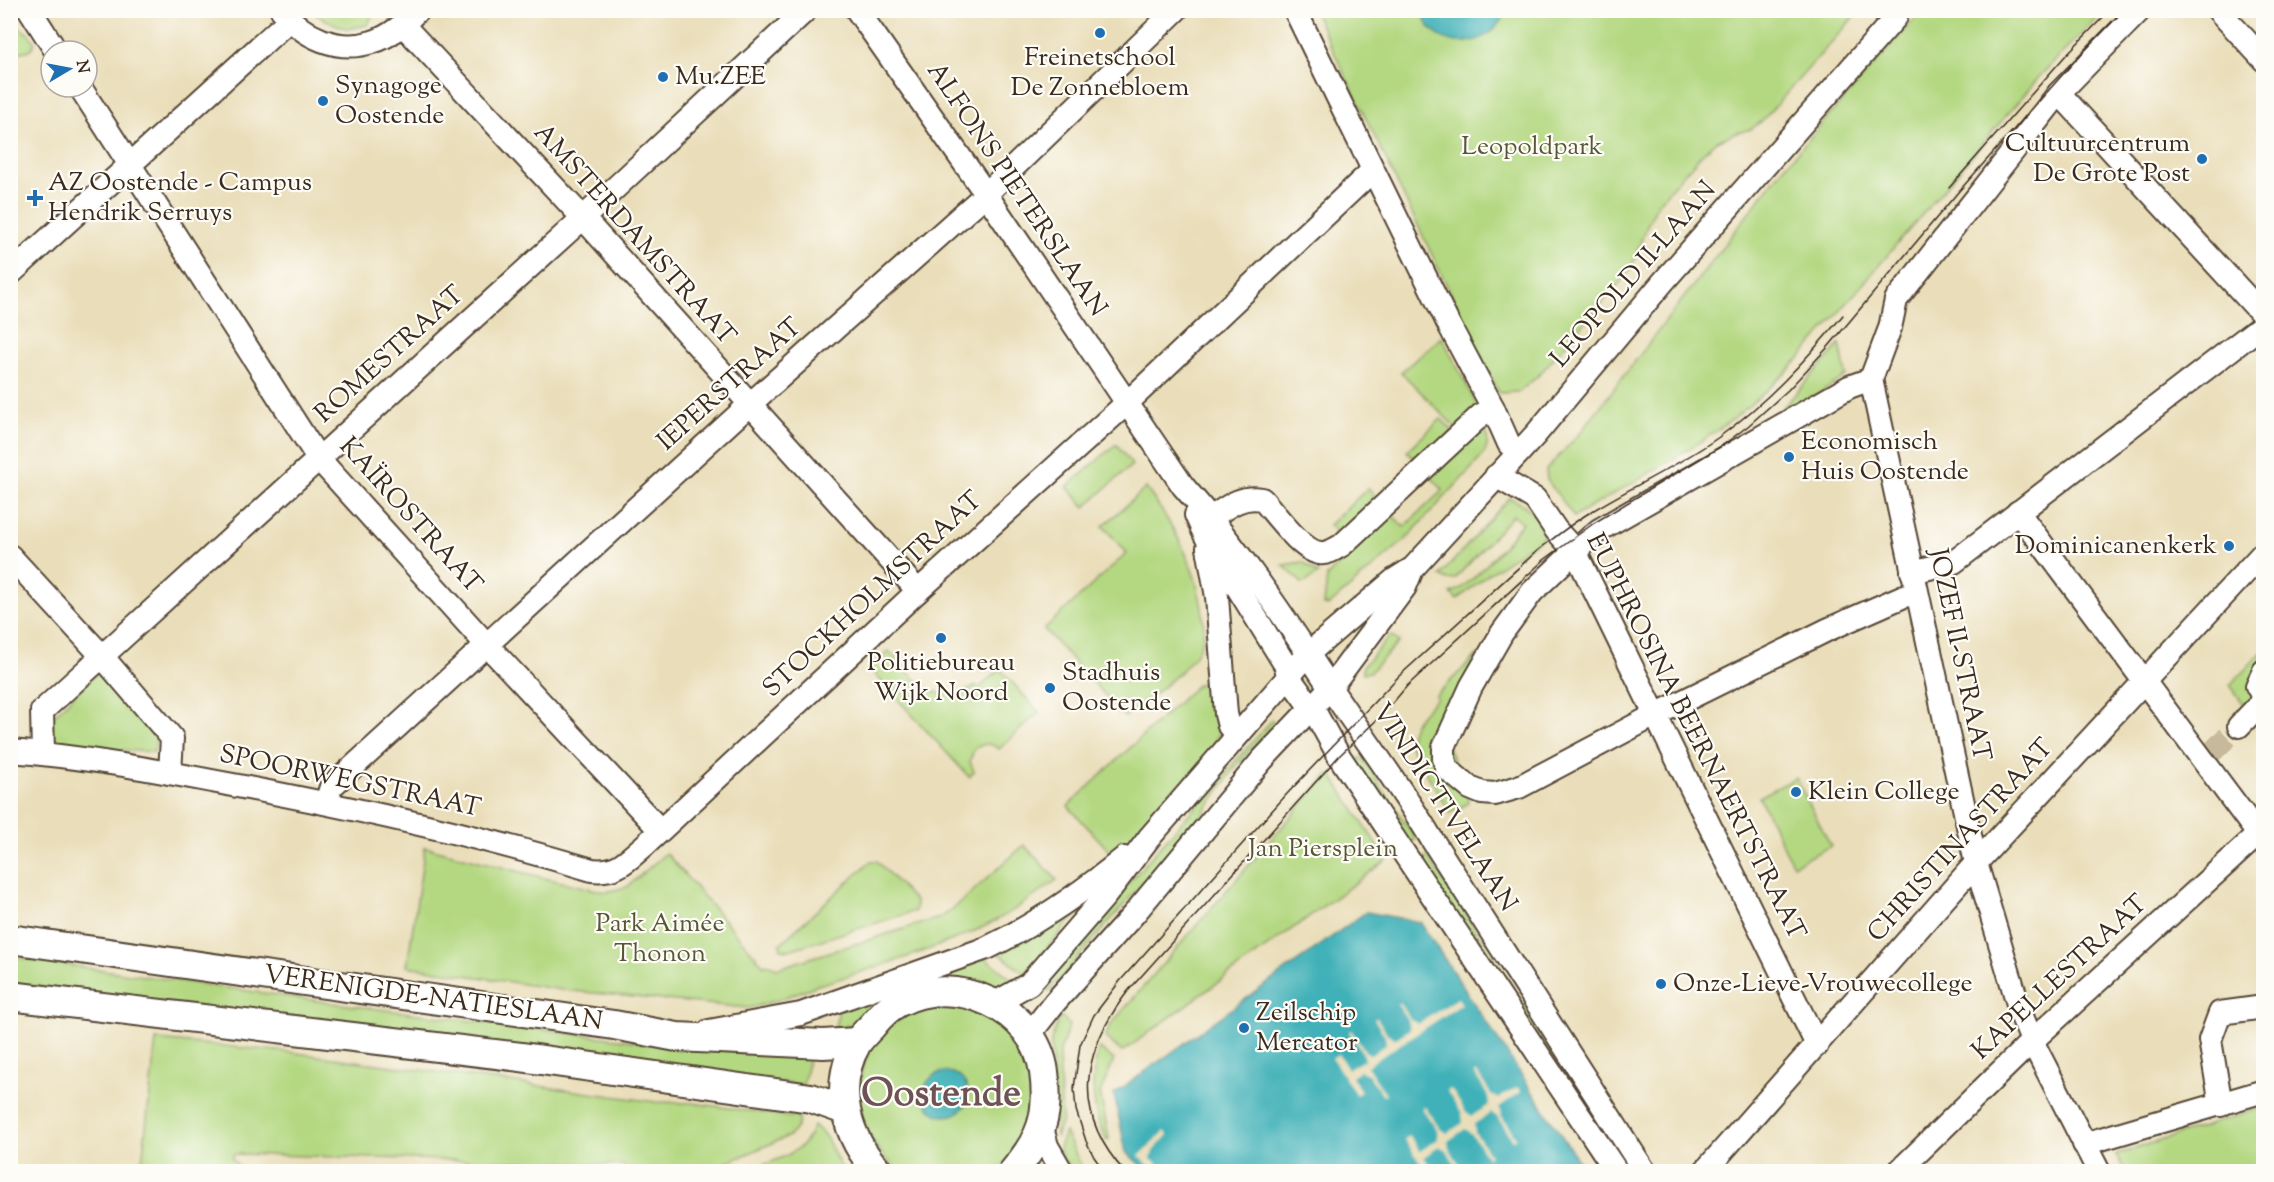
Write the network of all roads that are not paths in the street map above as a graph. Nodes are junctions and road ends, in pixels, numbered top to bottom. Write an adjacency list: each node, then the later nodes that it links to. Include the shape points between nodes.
1 (30, 10): 11 (street)
2 (806, 10): 18 (street, ROMESTRAAT)
3 (857, 10): 17 (street, ALFONS PIETERSLAAN)
4 (1176, 10): 17 (street, IEPERSTRAAT)
5 (1294, 10): 16 (street)
6 (2140, 10): 13 (street)
7 (2218, 10): 12 (street)
8 (1902, 13): 26 (street, LEOPOLD II-LAAN, via 1670,274)
9 (285, 15): 10 (street, via 302,32 344,46 372,42); 15 (street)
10 (410, 18): 18 (street, AMSTERDAMSTRAAT)
11 (48, 39)
12 (2264, 60)
13 (2059, 93): 20 (street); 22 (street, via 1896,300)
14 (88, 99): 15 (street, KAÏROSTRAAT)
15 (131, 165): 19 (street); 27 (street, KAÏROSTRAAT)
16 (1373, 170): 23 (street, STOCKHOLMSTRAAT); 25 (street)
17 (986, 194): 23 (street, ALFONS PIETERSLAAN); 24 (street, IEPERSTRAAT)
18 (583, 218): 24 (street, AMSTERDAMSTRAAT); 27 (street, ROMESTRAAT)
19 (10, 274)
20 (2264, 316)
21 (2264, 324): 29 (street)
22 (1871, 379): 31 (street, via 1849,387 1599,530); 35 (street, JOZEF II-STRAAT)
23 (1127, 403): 30 (street, VINDICTIVELAAN); 36 (street, STOCKHOLMSTRAAT)
24 (749, 405): 36 (street, AMSTERDAMSTRAAT); 37 (street, IEPERSTRAAT)
25 (1493, 408): 26 (street, via 1509,444); 30 (street, via 1332,551 1322,554 1305,547 1262,499 1252,497 1236,502)
26 (1518, 453): 28 (street, LEOPOLD II-LAAN)
27 (318, 458): 37 (street, KAÏROSTRAAT); 39 (street, ROMESTRAAT)
28 (1496, 476): 31 (street, EUPHROSINA BEERNAERTSTRAAT, via 1535,499); 34 (street, LEOPOLD II-LAAN)
29 (2018, 512): 35 (street, via 1954,562); 42 (street)
30 (1208, 526): 38 (street, VINDICTIVELAAN, via 1289,622); 41 (street, VINDICTIVELAAN); 48 (street, via 1226,714)
31 (1575, 551): 46 (street, EUPHROSINA BEERNAERTSTRAAT); 46 (street, via 1532,592 1502,633 1448,736 1444,747 1447,769 1470,788 1495,794 1519,787)
32 (2264, 552): 42 (street, CHRISTINASTRAAT)
33 (10, 556): 39 (street)
34 (1413, 568): 38 (street, LEOPOLD II-LAAN); 43 (street, LEOPOLD II-LAAN, via 1405,587)
35 (1914, 582): 46 (street, via 1904,596); 56 (street, JOZEF II-STRAAT)
36 (918, 591): 53 (street, STOCKHOLMSTRAAT)
37 (487, 645): 52 (street, IEPERSTRAAT, via 331,787); 53 (street, KAÏROSTRAAT)
38 (1309, 653): 41 (street, LEOPOLD II-LAAN); 43 (street, VINDICTIVELAAN)
39 (101, 655): 50 (street, ROMESTRAAT, via 42,711); 51 (street, via 172,738)
40 (2264, 671): 44 (street, via 2257,686)
41 (1288, 676): 45 (street, VINDICTIVELAAN); 48 (street)
42 (2144, 682): 54 (street, via 2207,755); 56 (street, CHRISTINASTRAAT)
43 (1330, 688): 45 (street, LEOPOLD II-LAAN); 75 (street, VINDICTIVELAAN, via 1404,793)
44 (2264, 699): 47 (street)
45 (1311, 709): 61 (street, via 1262,760); 74 (street, VINDICTIVELAAN)
46 (1655, 715): 65 (street, EUPHROSINA BEERNAERTSTRAAT)
47 (2239, 726)
48 (1237, 735): 55 (street)
49 (10, 751): 50 (street, SPOORWEGSTRAAT)
50 (43, 753): 51 (street, SPOORWEGSTRAAT)
51 (171, 773): 52 (street, SPOORWEGSTRAAT)
52 (326, 803): 53 (street, SPOORWEGSTRAAT, via 605,872 627,861)
53 (660, 830)
54 (2262, 835): 63 (street, KAPELLESTRAAT)
55 (1149, 838): 59 (street, via 1029,984); 62 (street, via 1075,897 1016,935 987,948 801,1014)
56 (1976, 863): 63 (street, JOZEF II-STRAAT); 65 (street, CHRISTINASTRAAT)
57 (10, 939): 62 (main road, VERENIGDE-NATIESLAAN, via 603,1023)
58 (10, 996): 68 (main road, VERENIGDE-NATIESLAAN, via 520,1057 811,1098)
59 (995, 1003): 61 (main road); 64 (main road, via 971,994 921,995 899,1002)
60 (2264, 1007): 67 (street, via 2220,1013 2210,1040)
61 (1029, 1035): 69 (main road, via 1043,1064 1047,1096)
62 (677, 1037): 64 (main road, VERENIGDE-NATIESLAAN)
63 (2032, 1041): 70 (street, JOZEF II-STRAAT); 77 (street, KAPELLESTRAAT)
64 (857, 1042): 68 (main road, via 843,1086)
65 (1817, 1046): 76 (street, CHRISTINASTRAAT)
66 (2264, 1091): 67 (street)
67 (2221, 1105): 70 (street)
68 (845, 1110): 71 (main road, via 853,1136)
69 (1042, 1128): 72 (main road); 73 (street)
70 (2084, 1144): 78 (street, JOZEF II-STRAAT)
71 (879, 1172)
72 (1013, 1172)
73 (1062, 1172)
74 (1617, 1172)
75 (1645, 1172)
76 (1704, 1172)
77 (1898, 1172)
78 (2099, 1172)

